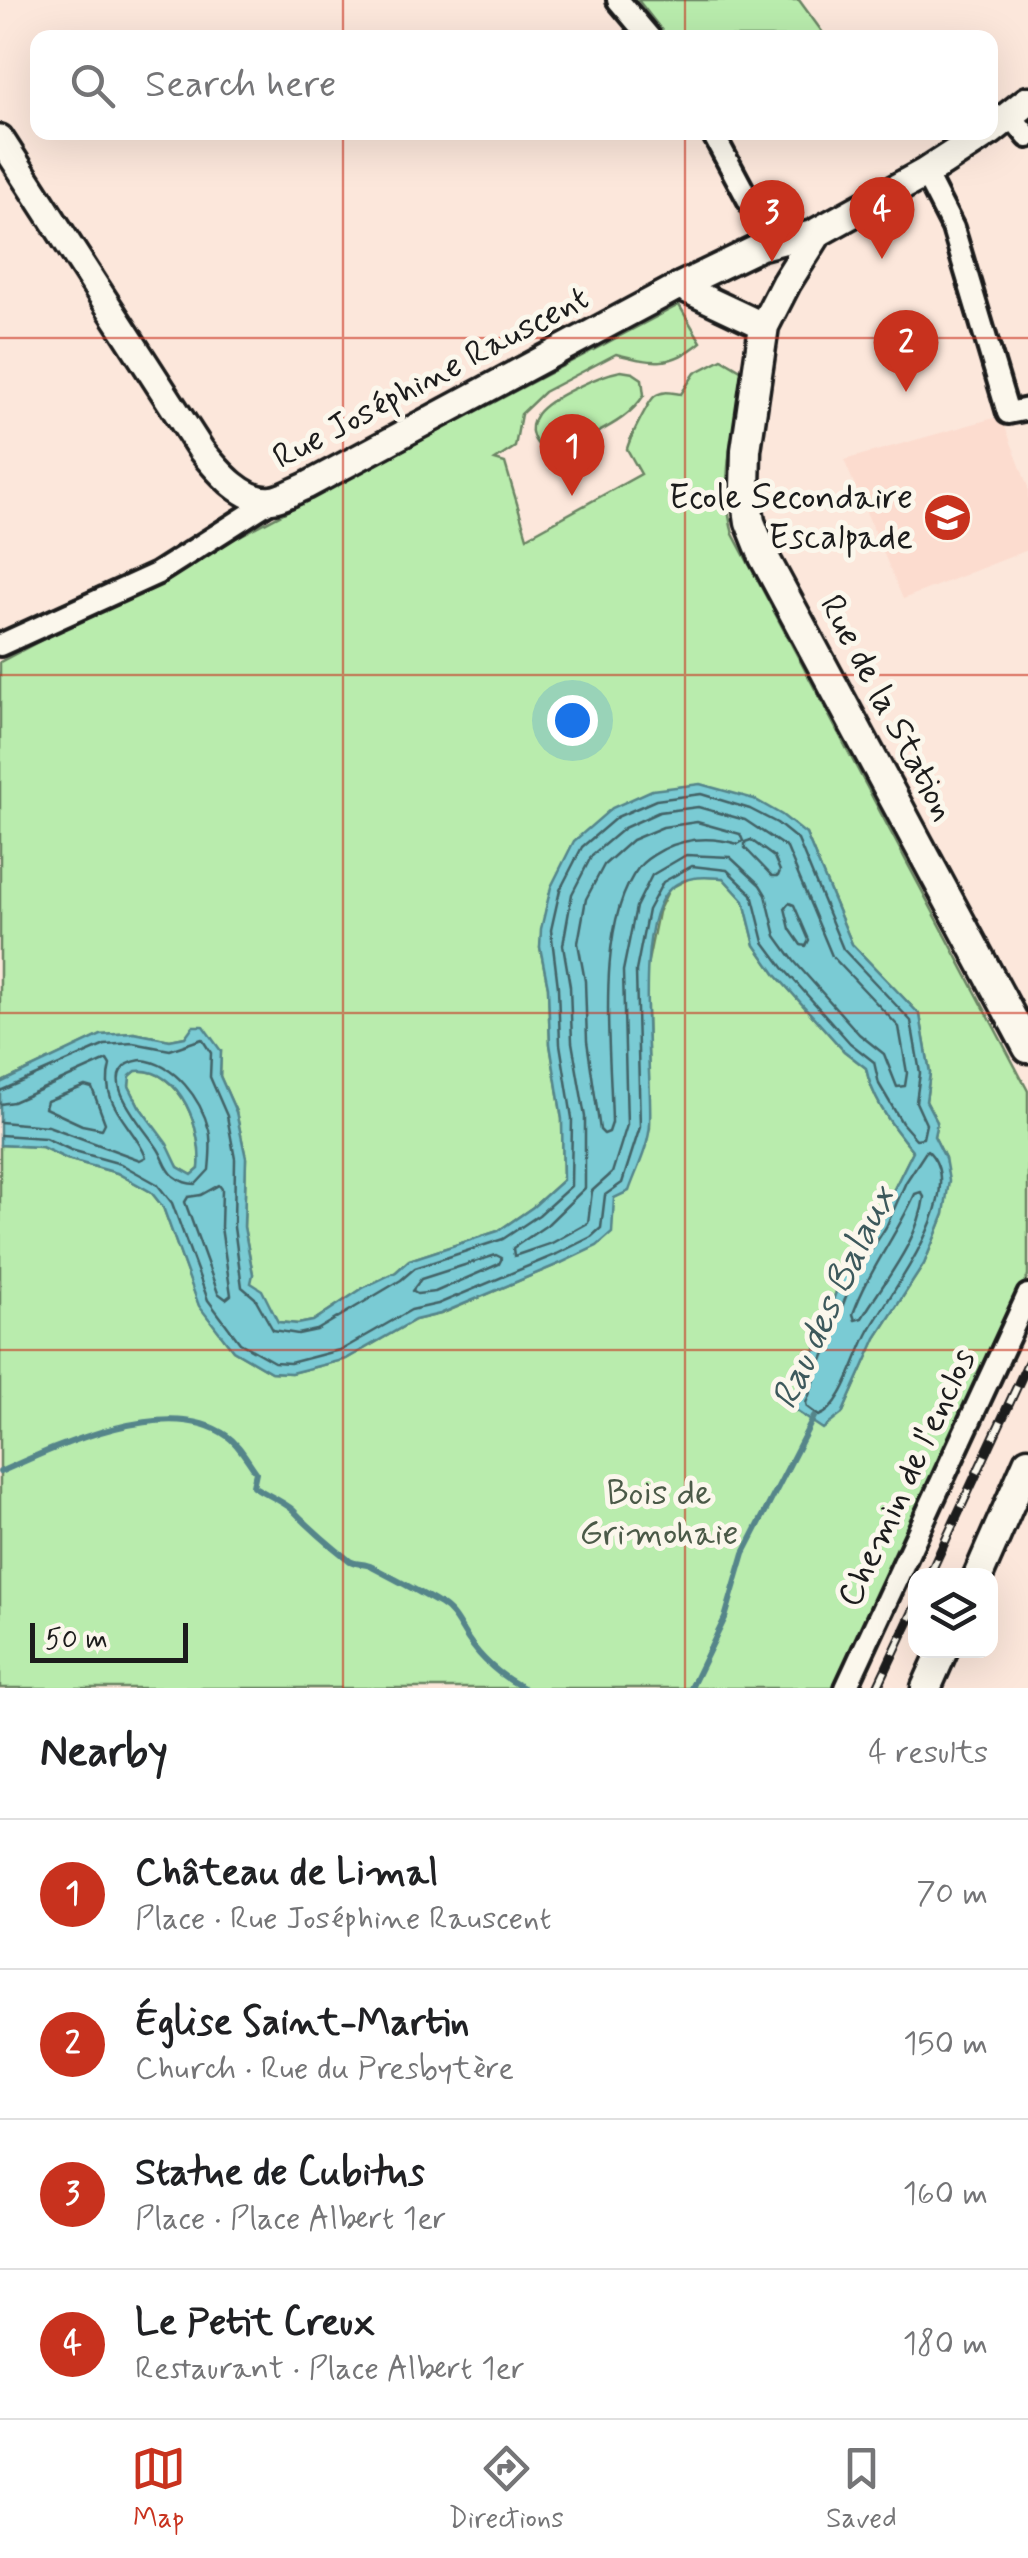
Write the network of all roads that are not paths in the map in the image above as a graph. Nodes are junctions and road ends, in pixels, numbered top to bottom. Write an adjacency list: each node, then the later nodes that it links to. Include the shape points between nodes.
1 (618, 0): 2 (street)
2 (643, 30)
3 (0, 138): 12 (street, Rue Joséphine Rauscent, via 200,450 230,482)
4 (716, 140): 8 (street)
5 (982, 140): 6 (main road)
6 (925, 173): 7 (main road); 11 (street, via 953,228 1008,413)
7 (818, 232): 8 (street, Rue Joséphine Rauscent); 10 (main road, Rue de la Station)
8 (772, 244): 9 (street, Rue Joséphine Rauscent)
9 (669, 292): 10 (street); 12 (street, Rue Joséphine Rauscent)
10 (764, 326): 14 (main road, Rue de la Station, via 746,450 750,522)
11 (1028, 409)
12 (272, 500): 13 (street, via 156,574)
13 (0, 645)
14 (1028, 1048)
15 (1028, 1295): 19 (street, Chemin de l'enclos)
16 (1028, 1462): 17 (main road)
17 (982, 1568)
18 (940, 1658): 20 (main road)
19 (846, 1688)
20 (926, 1688)

